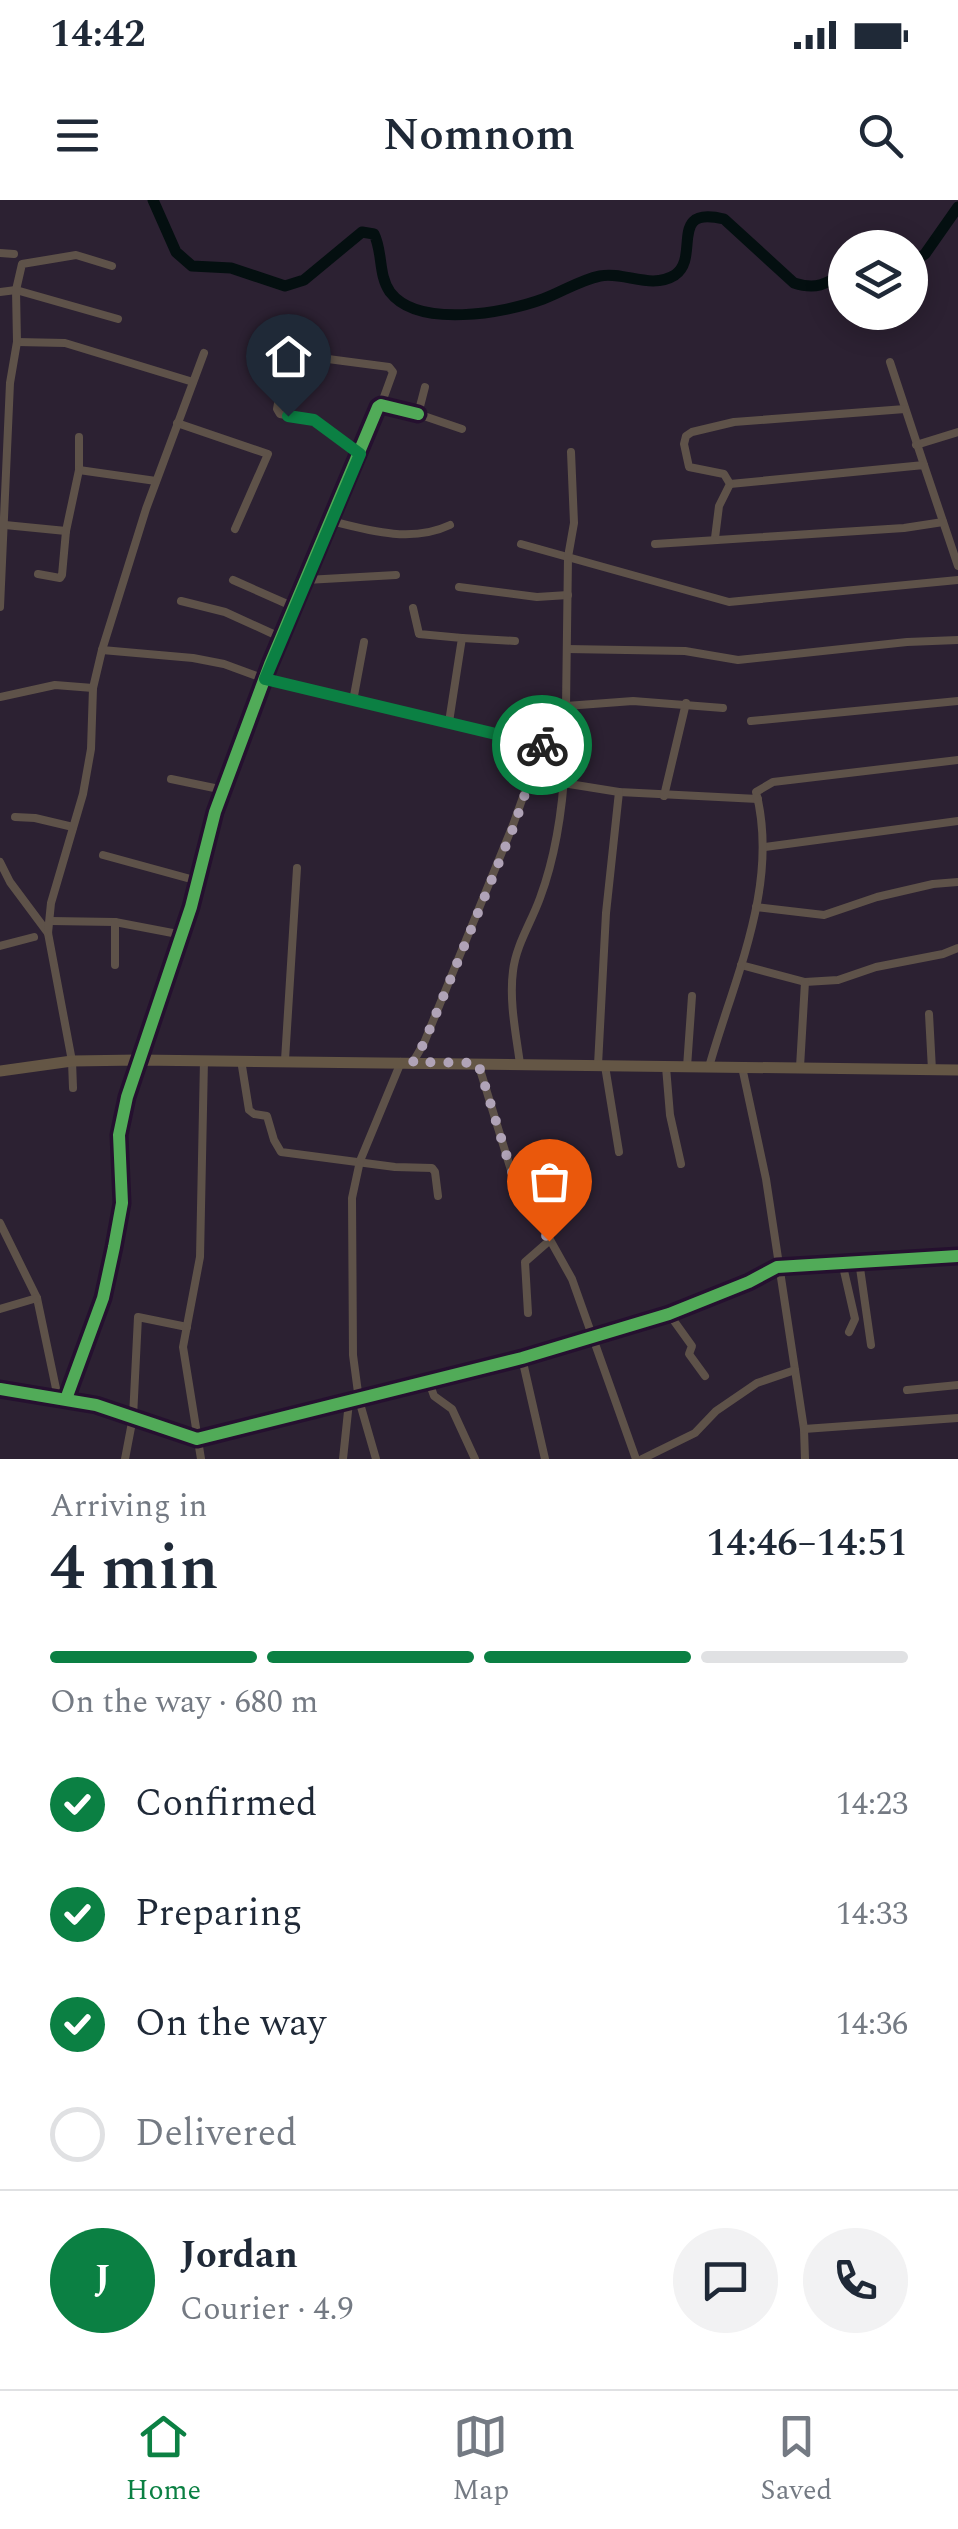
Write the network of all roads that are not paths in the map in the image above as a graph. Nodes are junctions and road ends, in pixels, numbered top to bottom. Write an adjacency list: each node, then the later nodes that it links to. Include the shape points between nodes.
1 (0, 253): 2 (street)
2 (14, 254)
3 (112, 266): 4 (street, via 76,255 24,261)
4 (16, 290): 5 (street); 6 (street); 7 (street)
5 (0, 292)
6 (118, 320)
7 (18, 342): 11 (street, via 65,343); 14 (street)
8 (204, 353): 11 (street)
9 (328, 360): 15 (street, via 389,366 393,372)
10 (890, 362): 16 (street)
11 (193, 382): 18 (street)
12 (425, 387): 17 (street)
13 (281, 388): 24 (street, via 280,414 314,420)
14 (4, 405): 31 (street)
15 (381, 405): 17 (street); 24 (street)
16 (905, 409): 22 (street); 28 (street, via 734,422 686,436 689,467 724,474)
17 (418, 414): 19 (street)
18 (177, 424): 27 (street); 33 (street, via 268,454)
19 (462, 429)
20 (958, 432): 22 (street)
21 (79, 437): 26 (street)
22 (916, 444): 25 (street)
23 (570, 452): 38 (street, via 574,523)
24 (360, 454): 29 (street)
25 (924, 465): 28 (street); 30 (street)
26 (79, 470): 27 (street); 34 (street)
27 (156, 481): 57 (street)
28 (730, 484): 35 (street)
29 (331, 520): 32 (street, via 408,535); 43 (street)
30 (943, 522): 35 (street); 39 (street)
31 (5, 525): 34 (street); 48 (street)
32 (450, 525)
33 (235, 529)
34 (66, 531): 40 (street, via 62,575)
35 (715, 538): 37 (street)
36 (521, 544): 38 (street)
37 (655, 544)
38 (568, 558): 44 (street, via 729,602); 46 (street)
39 (958, 566)
40 (38, 574)
41 (396, 575): 43 (street)
42 (233, 580): 49 (street)
43 (306, 580): 49 (street)
44 (958, 580)
45 (459, 587): 46 (street)
46 (568, 595): 56 (street)
47 (181, 601): 51 (street)
48 (0, 607)
49 (294, 607): 51 (street)
50 (413, 608): 52 (street, via 420,634)
51 (282, 638): 58 (street)
52 (462, 638): 54 (street); 67 (street)
53 (958, 640): 56 (street, via 738,660 685,651)
54 (515, 641)
55 (364, 642): 61 (street)
56 (566, 649): 64 (street)
57 (102, 650): 58 (street, via 193,658); 59 (street)
58 (265, 679): 61 (street); 72 (street)
59 (93, 688): 60 (street, via 55,684); 78 (street, via 92,750)
60 (0, 698)
61 (353, 701): 67 (street)
62 (958, 701): 66 (street)
63 (686, 703): 64 (street); 65 (street); 74 (street)
64 (566, 706): 68 (street); 71 (street)
65 (723, 708)
66 (751, 721)
67 (449, 722): 68 (street)
68 (542, 744): 103 (street, via 424,1043)
69 (958, 760): 75 (street, via 773,782 756,792)
70 (171, 779): 72 (street)
71 (563, 783): 73 (street); 105 (street, via 540,897 513,971)
72 (224, 790): 83 (street)
73 (619, 792): 74 (street); 106 (street, via 606,912)
74 (664, 796): 75 (street)
75 (758, 799): 79 (street)
76 (16, 816): 78 (street)
77 (958, 821): 79 (street)
78 (73, 827): 86 (street)
79 (765, 847): 85 (street)
80 (104, 855): 83 (street)
81 (0, 862): 88 (street)
82 (296, 868): 102 (street)
83 (198, 881): 89 (street)
84 (958, 882): 85 (street, via 876,897 824,915)
85 (756, 907): 94 (street)
86 (51, 921): 87 (street); 88 (street)
87 (115, 922): 89 (street); 93 (street)
88 (48, 933): 98 (street)
89 (182, 935): 99 (street)
90 (34, 937): 91 (street)
91 (0, 946)
92 (958, 948): 95 (street, via 838,980)
93 (115, 965)
94 (741, 965): 95 (street); 110 (street)
95 (805, 982): 111 (street)
96 (692, 996): 109 (street)
97 (929, 1014): 113 (street)
98 (72, 1060): 99 (main road); 112 (main road); 115 (street)
99 (139, 1060): 100 (main road); 141 (street, via 118,1136 122,1203 103,1298)
100 (204, 1060): 101 (main road); 130 (street, via 200,1258)
101 (241, 1060): 102 (main road); 117 (street, via 250,1110 271,1121 281,1152)
102 (285, 1060): 103 (main road)
103 (407, 1062): 104 (main road); 117 (street)
104 (478, 1063): 105 (main road); 121 (street, via 511,1170)
105 (520, 1064): 106 (main road)
106 (602, 1065): 108 (main road); 116 (street)
107 (742, 1066): 110 (main road); 111 (main road); 125 (street)
108 (666, 1067): 109 (main road); 118 (street)
109 (686, 1067): 110 (main road)
110 (709, 1067)
111 (800, 1068): 113 (main road)
112 (0, 1070)
113 (932, 1070): 114 (main road)
114 (958, 1070)
115 (74, 1088)
116 (619, 1152)
117 (360, 1162): 119 (street, via 432,1168); 142 (street, via 352,1198)
118 (680, 1164)
119 (438, 1196)
120 (0, 1224): 126 (street)
121 (549, 1241): 128 (street, via 525,1262); 132 (street)
122 (958, 1256): 123 (street)
123 (859, 1261): 124 (street); 133 (street)
124 (842, 1262): 125 (street); 131 (street, via 855,1319)
125 (778, 1267): 129 (street); 135 (street)
126 (37, 1298): 127 (street); 141 (street)
127 (0, 1309)
128 (528, 1313)
129 (669, 1314): 132 (street); 136 (street)
130 (187, 1327): 143 (street, via 138,1317); 146 (street, via 184,1372)
131 (849, 1332)
132 (594, 1336): 134 (street); 153 (street)
133 (871, 1345)
134 (522, 1358): 137 (street); 152 (street)
135 (795, 1370): 145 (street); 153 (street, via 757,1383 695,1433)
136 (705, 1376)
137 (430, 1382): 142 (street); 151 (street, via 434,1396 452,1409)
138 (958, 1385): 140 (street)
139 (0, 1389): 141 (street)
140 (907, 1390)
141 (62, 1398): 143 (street)
142 (354, 1402): 146 (street); 149 (street); 150 (street)
143 (133, 1417): 146 (street); 147 (street)
144 (958, 1418): 145 (street)
145 (804, 1428): 154 (street)
146 (197, 1440): 148 (street)
147 (125, 1459)
148 (201, 1459)
149 (343, 1459)
150 (376, 1459)
151 (475, 1459)
152 (545, 1459)
153 (639, 1459)
154 (805, 1459)

